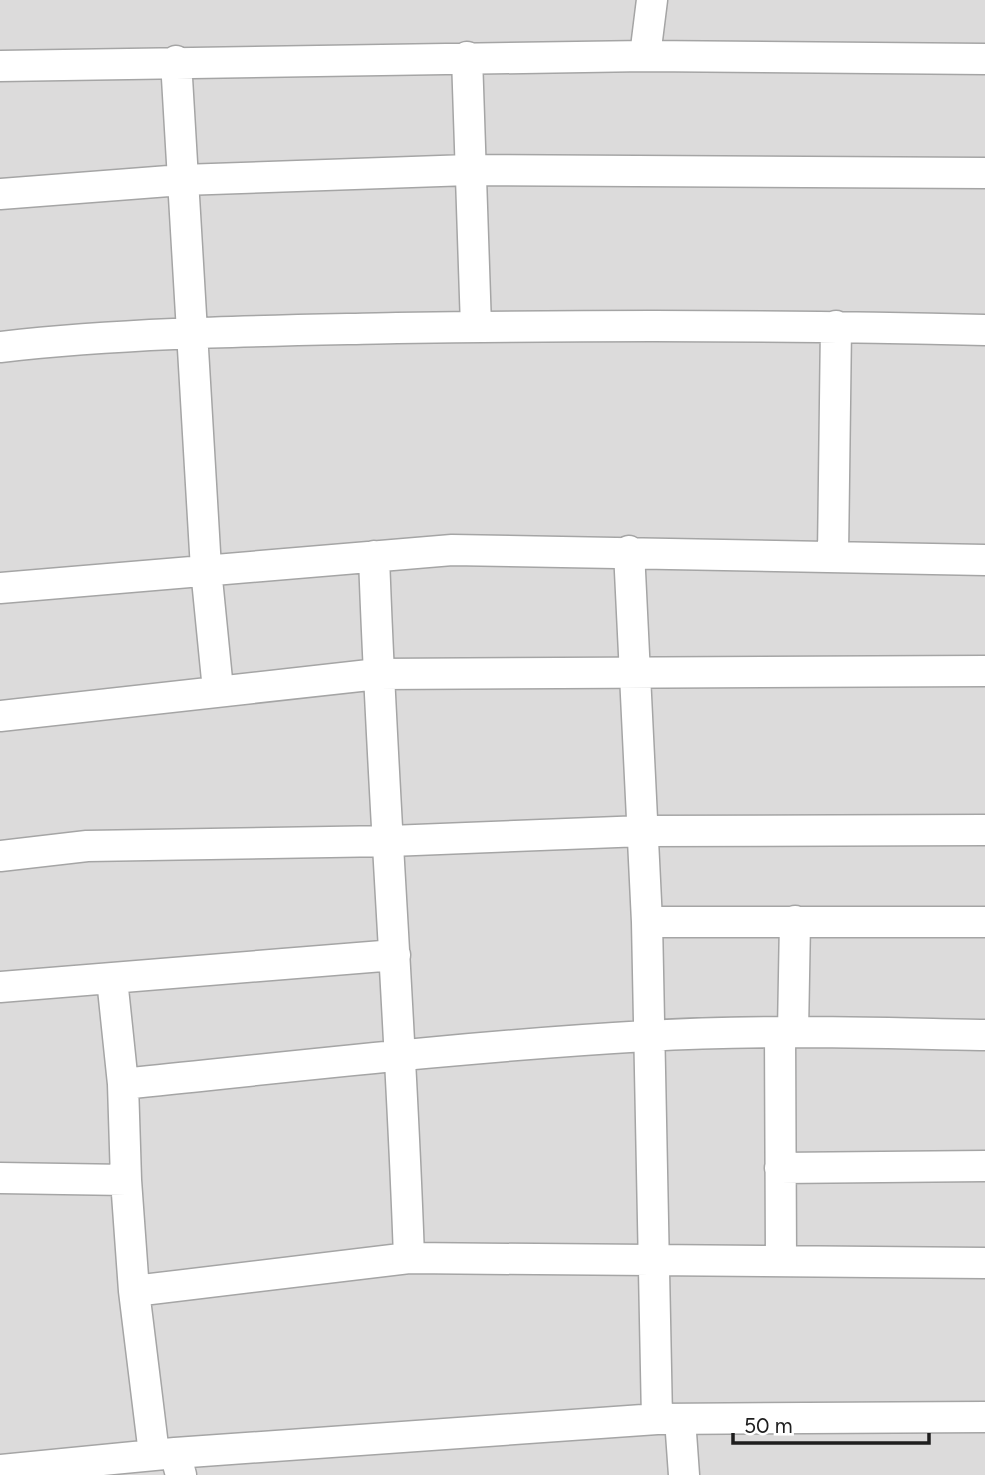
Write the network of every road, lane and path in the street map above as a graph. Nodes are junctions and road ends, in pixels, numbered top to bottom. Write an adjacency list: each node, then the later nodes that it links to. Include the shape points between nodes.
1 (652, 0): 2 (street)
2 (645, 56): 3 (street); 4 (street)
3 (467, 57): 5 (street); 7 (street)
4 (985, 59)
5 (176, 61): 6 (street); 9 (street)
6 (0, 66)
7 (469, 170): 8 (street); 9 (street); 12 (street)
8 (985, 173)
9 (182, 180): 10 (street); 14 (street)
10 (0, 194)
11 (836, 326): 12 (street); 13 (street); 17 (street)
12 (476, 327): 14 (street)
13 (985, 330)
14 (194, 332): 15 (street); 20 (street)
15 (0, 347)
16 (629, 551): 17 (street); 18 (street, via 453,550); 23 (street)
17 (833, 555): 19 (street)
18 (374, 556): 20 (street); 24 (street)
19 (985, 560)
20 (206, 569): 21 (street); 25 (street)
21 (0, 588)
22 (985, 671): 23 (street)
23 (637, 672): 24 (street); 28 (street)
24 (378, 674): 25 (street); 29 (street)
25 (218, 690): 26 (street)
26 (0, 716)
27 (985, 830): 28 (street)
28 (643, 831): 29 (street); 32 (street)
29 (390, 841): 30 (street, via 87,846); 34 (street)
30 (0, 856)
31 (795, 921): 32 (street); 33 (street); 37 (street)
32 (647, 922): 39 (street)
33 (985, 922)
34 (395, 955): 35 (street); 40 (street)
35 (112, 979): 36 (street); 41 (street)
36 (0, 987)
37 (787, 1032): 38 (street); 39 (street); 43 (street)
38 (985, 1035)
39 (647, 1036): 40 (street); 47 (street)
40 (402, 1055): 41 (street); 46 (street)
41 (124, 1084): 45 (street)
42 (985, 1166): 43 (street)
43 (780, 1168): 48 (street)
44 (0, 1178): 45 (street)
45 (126, 1180): 50 (street)
46 (409, 1258): 47 (street); 50 (street)
47 (655, 1259): 48 (street); 52 (street)
48 (781, 1261): 49 (street)
49 (985, 1263)
50 (134, 1291): 53 (street)
51 (985, 1417): 52 (street)
52 (668, 1419): 53 (street); 55 (street)
53 (170, 1461): 54 (street)
54 (0, 1470)
55 (684, 1475)

